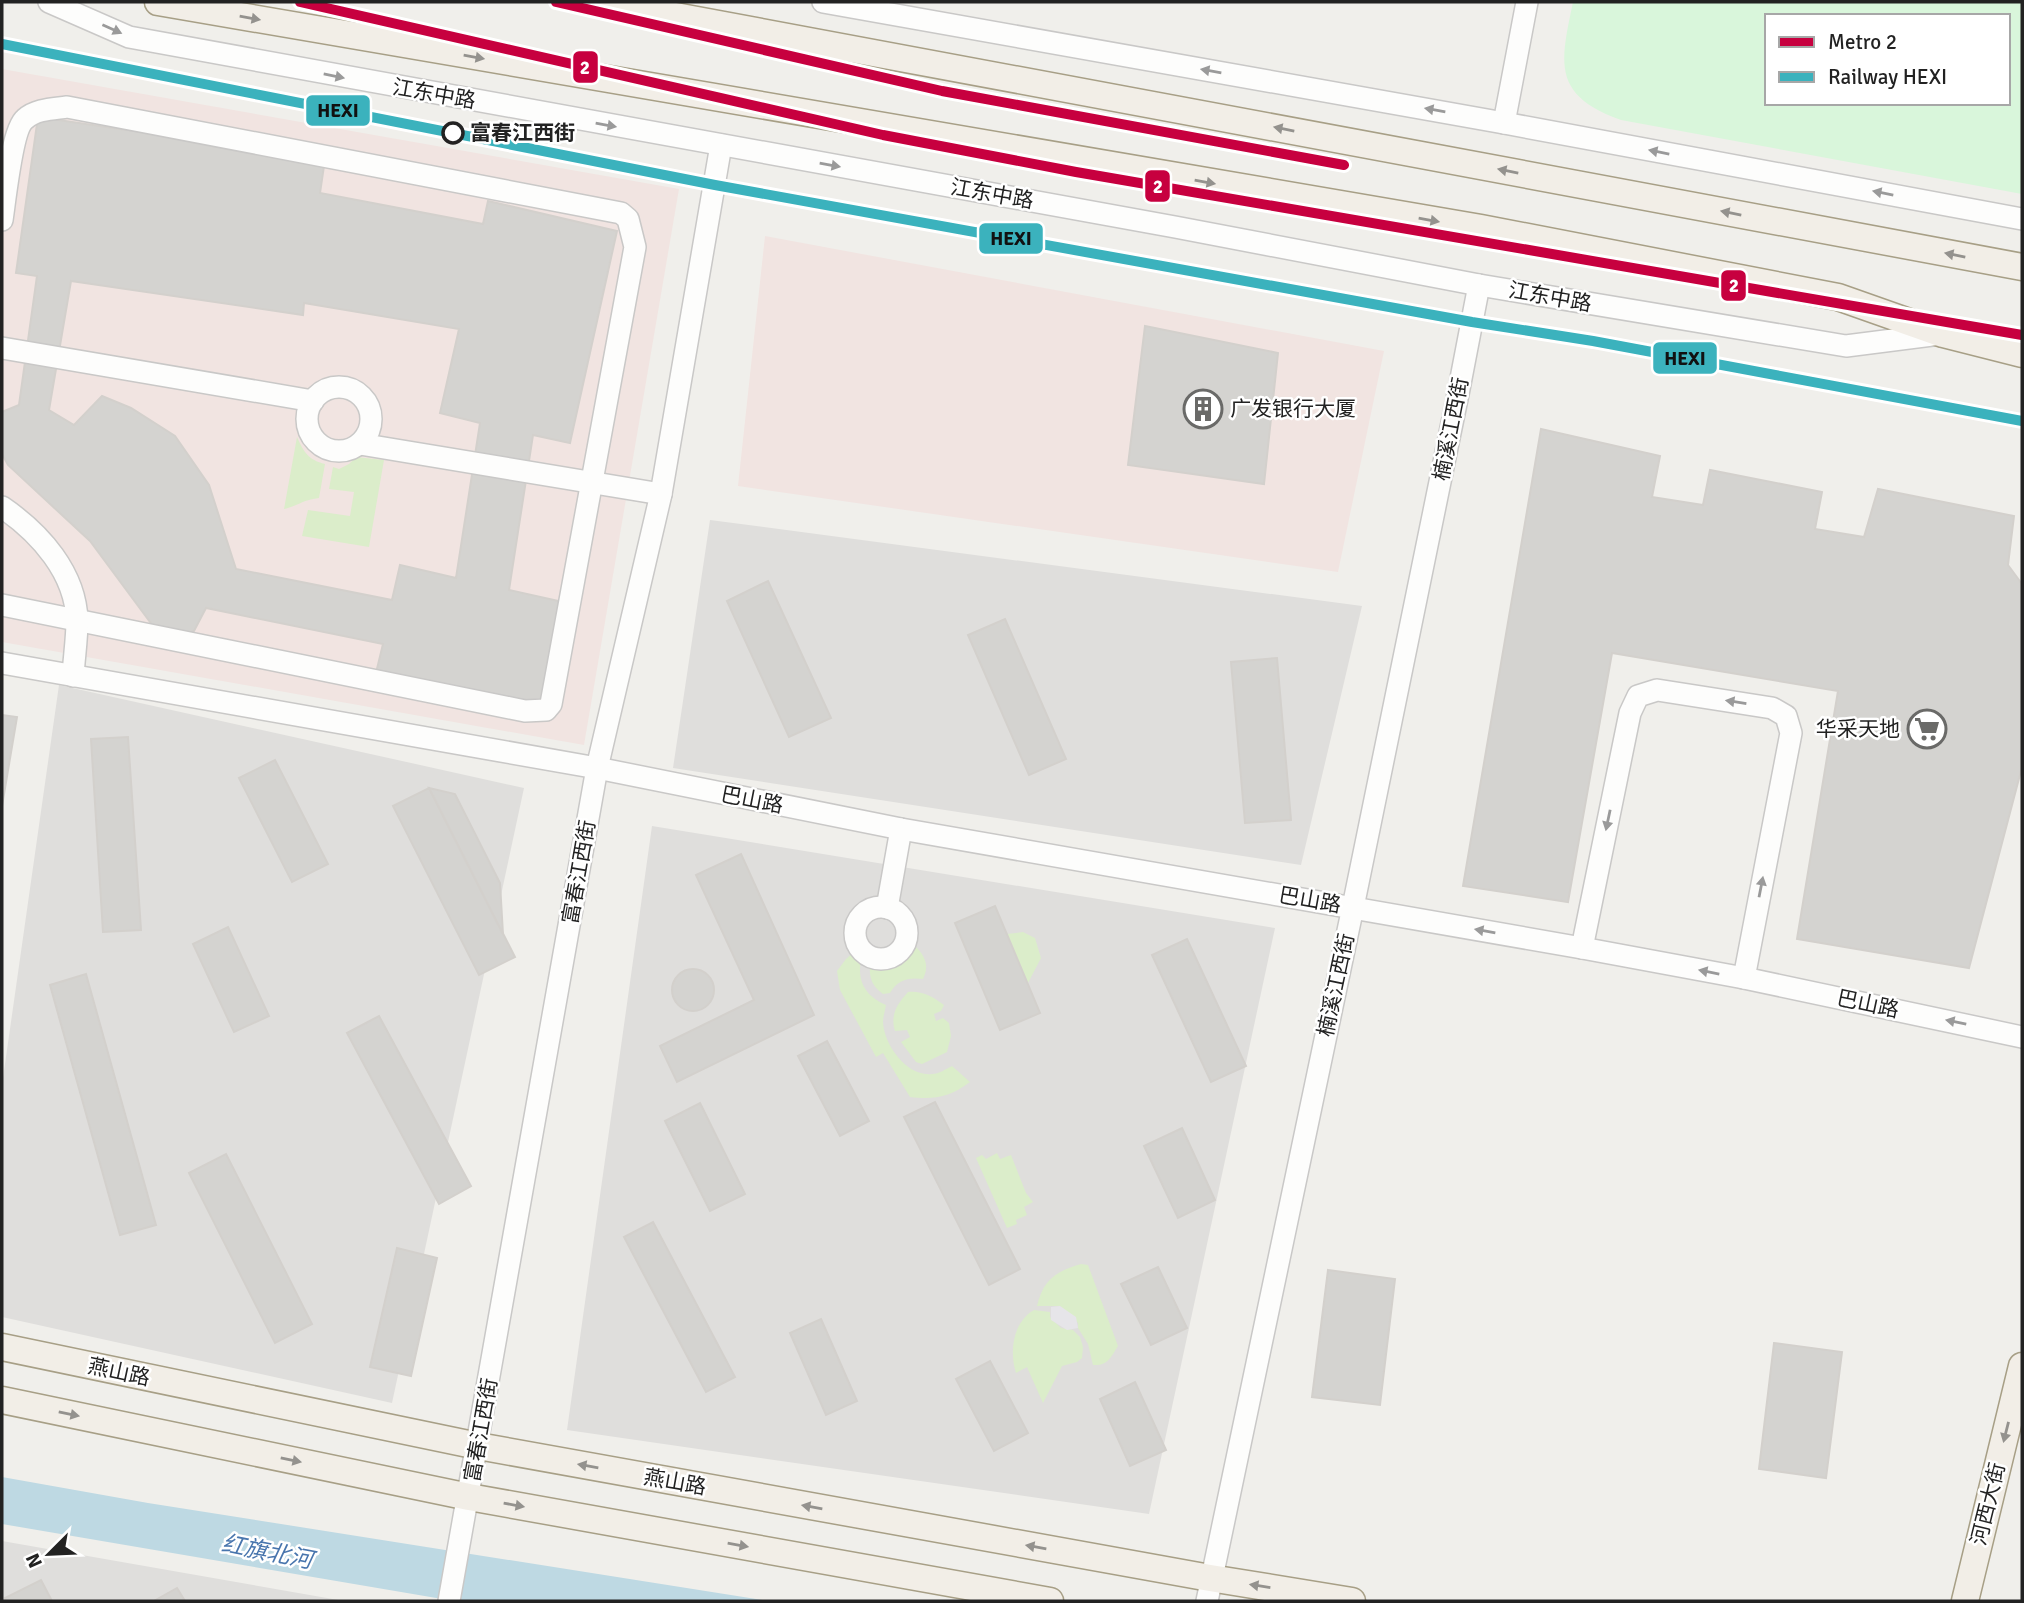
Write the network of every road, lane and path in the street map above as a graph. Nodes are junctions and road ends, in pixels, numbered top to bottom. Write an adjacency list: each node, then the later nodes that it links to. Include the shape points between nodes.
1 (49, 2): 7 (street, 江东中路, one-way to 7, via 129,37)
2 (158, 2): 13 (main road, 江东中路, one-way to 13, via 1481,228 1838,297)
3 (600, 2): 11 (main road, one-way to 3)
4 (823, 2): 6 (street, one-way to 4)
5 (1527, 2): 6 (street)
6 (1504, 123): 8 (street, one-way to 6)
7 (721, 145): 12 (street, 江东中路, one-way to 12); 19 (street, 富春江西街)
8 (2022, 219)
9 (2, 220): 18 (street, via 16,135 23,119 67,107 621,214 628,219 635,247)
10 (2022, 253): 11 (main road)
11 (2010, 265)
12 (1479, 285): 13 (street, 江东中路, via 1846,346); 27 (street, 楠溪江西街)
13 (1942, 334): 15 (main road, 江东中路)
14 (2, 348): 16 (street)
15 (2015, 355)
16 (313, 401): 17 (street, via 306,421 313,440 341,452); 17 (street, via 330,388 341,387 360,396 367,404 370,426)
17 (360, 444): 18 (street)
18 (592, 482): 19 (street); 22 (street, via 551,704 546,710 511,708)
19 (661, 494): 25 (street, 富春江西街)
20 (2, 507): 22 (street, via 43,542 61,567 73,591)
21 (2, 605): 22 (street)
22 (77, 621): 24 (street)
23 (2, 663): 24 (street, 巴山路)
24 (73, 676): 25 (street, 巴山路)
25 (597, 768): 26 (street, 巴山路); 35 (street, 富春江西街)
26 (901, 830): 27 (street, 巴山路); 28 (street)
27 (1353, 907): 29 (street, 巴山路, one-way to 27); 37 (street, 楠溪江西街)
28 (887, 908)
29 (1582, 948): 30 (street, 巴山路, one-way to 29); 30 (street, one-way to 29, via 1791,733 1786,716 1772,708 1657,690 1638,696 1630,713)
30 (1744, 978): 31 (street, 巴山路, one-way to 30)
31 (2022, 1037)
32 (2, 1348): 35 (main road, 燕山路)
33 (2022, 1366): 41 (main road, 河西大街, one-way to 41)
34 (2, 1400): 36 (main road, one-way to 36)
35 (478, 1447): 36 (street, 富春江西街); 37 (main road, 燕山路, one-way to 35)
36 (469, 1497): 38 (street, 富春江西街); 39 (main road, one-way to 39)
37 (1209, 1590): 40 (main road, 燕山路, one-way to 37)
38 (449, 1601)
39 (1050, 1601)
40 (1352, 1601)
41 (1965, 1601)

